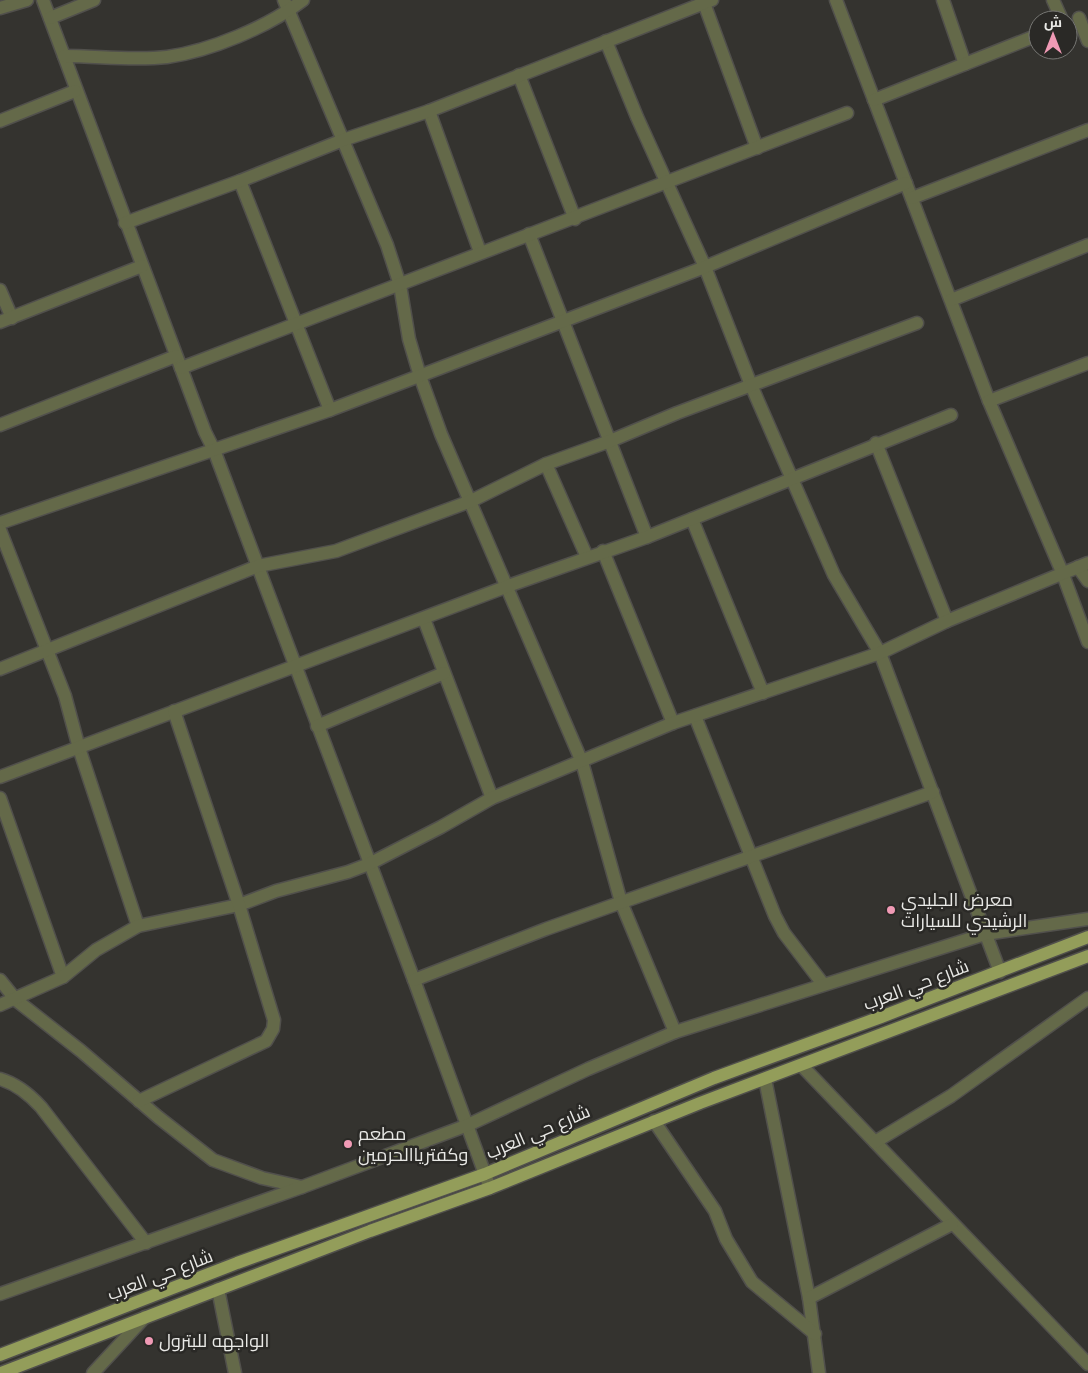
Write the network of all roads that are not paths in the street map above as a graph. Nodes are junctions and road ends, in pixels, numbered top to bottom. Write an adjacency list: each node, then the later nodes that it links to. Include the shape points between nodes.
1 (27, 0): 9 (street)
2 (43, 0): 10 (street)
3 (94, 0): 10 (street)
4 (303, 0): 8 (street)
5 (836, 0): 19 (street)
6 (943, 0): 16 (street)
7 (708, 2): 13 (street); 25 (street)
8 (286, 6): 15 (street, via 244,33 207,47 168,56); 24 (street)
9 (0, 8)
10 (50, 18): 15 (street)
11 (1078, 19): 14 (street)
12 (1028, 39): 16 (street)
13 (606, 41): 17 (street); 27 (street)
14 (1088, 42)
15 (64, 56): 18 (street)
16 (965, 64): 19 (street)
17 (519, 75): 20 (street); 30 (street)
18 (75, 90): 22 (street); 31 (street)
19 (874, 100): 28 (street)
20 (429, 111): 24 (street); 34 (street)
21 (847, 113): 25 (street)
22 (0, 121)
23 (1088, 130): 29 (street)
24 (343, 140): 26 (street); 37 (street, via 388,245)
25 (757, 148): 27 (street)
26 (240, 181): 31 (street); 43 (street)
27 (666, 183): 30 (street); 36 (street)
28 (906, 184): 29 (street); 36 (street)
29 (912, 198): 39 (street)
30 (575, 219): 32 (street)
31 (125, 223): 35 (street)
32 (529, 234): 34 (street); 41 (street)
33 (1088, 245): 39 (street)
34 (480, 252): 37 (street)
35 (142, 266): 40 (street); 44 (street)
36 (705, 267): 41 (street); 47 (street)
37 (400, 286): 43 (street); 46 (street, via 409,339)
38 (0, 290): 40 (street)
39 (950, 300): 48 (street)
40 (6, 320)
41 (563, 321): 46 (street); 52 (street)
42 (917, 323): 47 (street)
43 (296, 324): 44 (street); 49 (street)
44 (179, 362): 51 (street); 54 (street)
45 (1088, 365): 48 (street)
46 (420, 376): 49 (street); 57 (street, via 441,434)
47 (751, 385): 52 (street); 56 (street)
48 (989, 401): 66 (street)
49 (330, 410): 54 (street)
50 (951, 415): 53 (street)
51 (0, 425)
52 (610, 441): 55 (street); 61 (street)
53 (876, 443): 56 (street); 70 (street)
54 (214, 450): 59 (street); 65 (street)
55 (546, 464): 57 (street); 63 (street)
56 (793, 478): 58 (street); 73 (street, via 834,575)
57 (472, 501): 65 (street, via 336,551); 68 (street)
58 (692, 519): 61 (street); 77 (street)
59 (0, 522)
60 (0, 530): 72 (street)
61 (647, 538): 62 (street)
62 (602, 551): 63 (street); 80 (street)
63 (587, 557): 68 (street)
64 (1083, 565): 66 (street); 67 (street)
65 (258, 566): 72 (street); 74 (street)
66 (1062, 572): 70 (street); 71 (street)
67 (1088, 581)
68 (508, 586): 69 (street); 83 (street)
69 (424, 619): 74 (street); 76 (street)
70 (947, 621): 73 (street)
71 (1088, 642)
72 (47, 651): 75 (street); 82 (street)
73 (880, 653): 77 (street); 85 (street)
74 (295, 666): 78 (street); 81 (street)
75 (0, 669)
76 (444, 674): 81 (street); 87 (street)
77 (763, 693): 79 (street)
78 (174, 711): 82 (street); 91 (street)
79 (695, 716): 80 (street); 88 (street)
80 (673, 723): 83 (street)
81 (317, 726): 89 (street)
82 (79, 748): 84 (street); 93 (street)
83 (582, 762): 87 (street); 90 (street)
84 (0, 777)
85 (933, 792): 88 (street); 94 (street)
86 (0, 798): 98 (street)
87 (492, 798): 89 (street)
88 (750, 857): 90 (street); 101 (street, via 784,933)
89 (369, 864): 91 (street); 100 (street)
90 (621, 902): 100 (street); 105 (street)
91 (239, 905): 93 (street); 111 (street, via 274,1020 273,1029 266,1041)
92 (1088, 920): 94 (street)
93 (138, 926): 98 (street, via 96,950)
94 (985, 934): 97 (street); 101 (street)
95 (1088, 936): 97 (main road, شارع حي العرب)
96 (1087, 957): 106 (main road, شارع حي العرب)
97 (1000, 972): 107 (main road, شارع حي العرب)
98 (63, 977): 103 (street)
99 (0, 980): 103 (street)
100 (414, 980): 113 (street)
101 (823, 984): 105 (street)
102 (1088, 998): 114 (street, via 951,1096)
103 (16, 1000): 104 (street); 111 (street)
104 (0, 1005)
105 (676, 1032): 113 (street)
106 (802, 1066): 109 (main road, شارع حي العرب); 114 (street)
107 (736, 1070): 110 (main road); 115 (main road, شارع حي العرب)
108 (0, 1079): 119 (street, via 17,1086 41,1107)
109 (765, 1079): 110 (main road, شارع حي العرب); 124 (street)
110 (742, 1087): 112 (main road, شارع حي العرب)
111 (139, 1101): 116 (street, via 213,1160 262,1178)
112 (654, 1121): 117 (main road, شارع حي العرب); 126 (street, via 715,1211 726,1239 752,1282)
113 (468, 1125): 115 (street); 116 (street)
114 (875, 1142): 118 (street)
115 (485, 1174): 117 (street); 120 (main road, شارع حي العرب)
116 (302, 1187): 119 (street)
117 (490, 1188): 121 (main road, شارع حي العرب)
118 (952, 1224): 124 (street); 128 (street)
119 (146, 1243): 122 (street)
120 (188, 1282): 123 (main road); 127 (main road, شارع حي العرب)
121 (218, 1290): 123 (main road, شارع حي العرب); 131 (street)
122 (0, 1294)
123 (195, 1298): 125 (main road, شارع حي العرب)
124 (809, 1298): 126 (street)
125 (145, 1317): 129 (main road, شارع حي العرب); 130 (street)
126 (815, 1334): 132 (street)
127 (0, 1355)
128 (1088, 1364)
129 (1, 1373)
130 (93, 1373)
131 (235, 1373)
132 (819, 1373)

